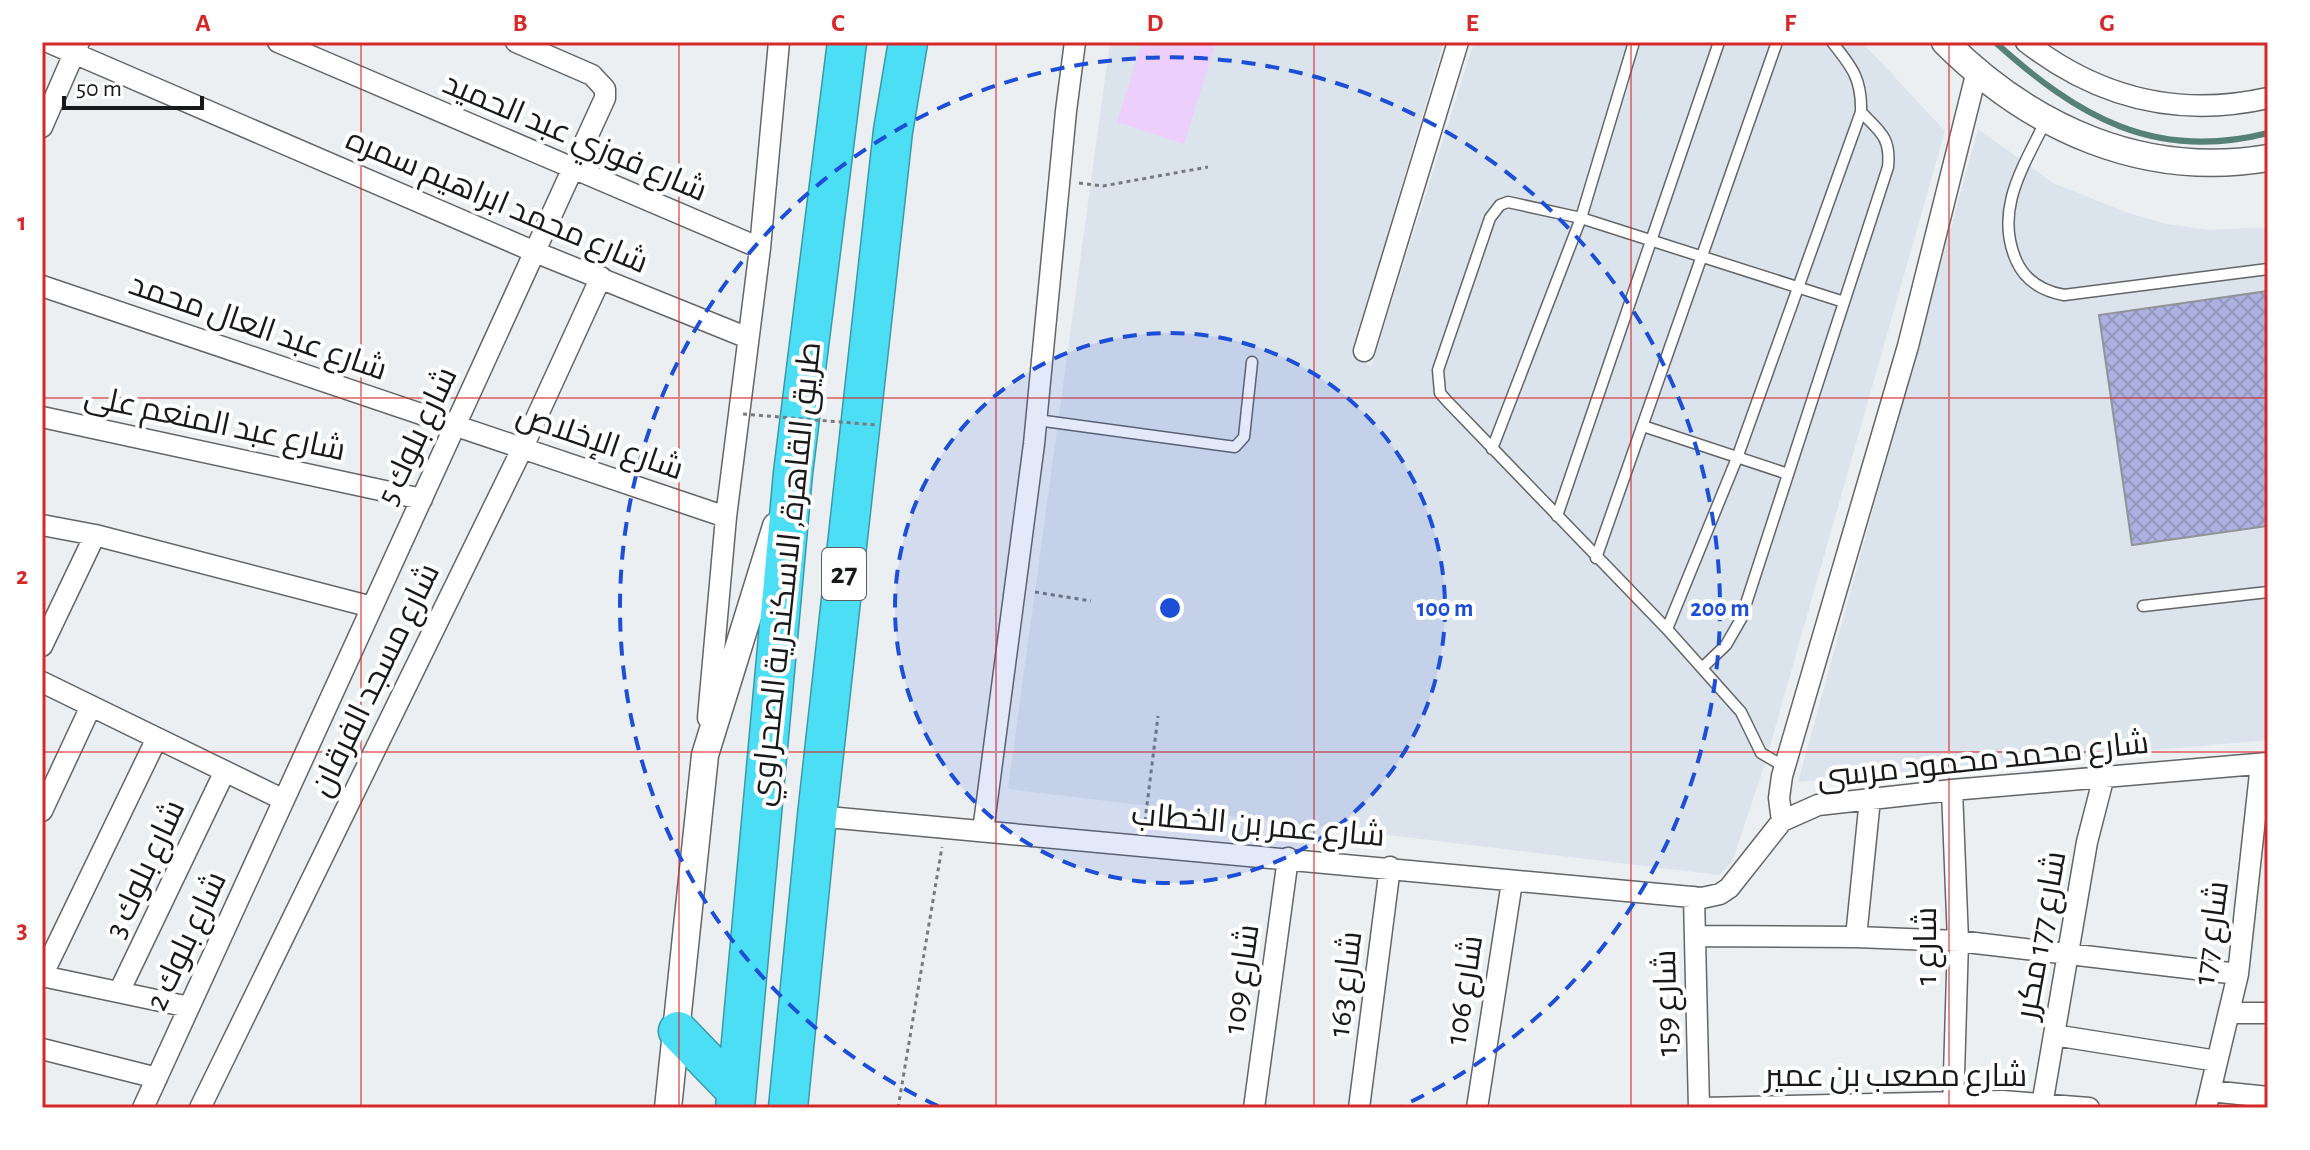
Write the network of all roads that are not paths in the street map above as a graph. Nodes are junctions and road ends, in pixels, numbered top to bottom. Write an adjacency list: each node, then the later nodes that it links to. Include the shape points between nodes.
1 (48, 42): 15 (street, شارع محمد ابراهيم سمره)
2 (278, 42): 22 (street, شارع فوزي عبد الحميد)
3 (516, 42): 22 (street, شارع بلوك 5, via 592,75 605,89)
4 (779, 42): 25 (street)
5 (847, 42): 43 (highway, طريق القاهرة, الاسكندرية الصحراوي / 27)
6 (908, 42): 69 (highway, طريق القاهرة, الاسكندرية الصحراوي / 27, via 893,131)
7 (1075, 42): 37 (street)
8 (1458, 42): 34 (street)
9 (1634, 42): 23 (lane)
10 (1719, 42): 24 (lane)
11 (1777, 42): 27 (lane)
12 (1832, 42): 18 (lane, via 1854,70 1862,90)
13 (1945, 42): 16 (street)
14 (2026, 42): 17 (street, via 2071,73 2151,101 2220,106)
15 (75, 48): 20 (street); 26 (street, شارع محمد ابراهيم سمره)
16 (1977, 71): 19 (street); 62 (street, via 1908,346)
17 (2268, 98)
18 (1861, 112): 31 (lane); 32 (lane, via 1890,148)
19 (2046, 120): 21 (street, via 2112,148 2172,160); 28 (lane, via 2007,218 2018,264 2039,287 2064,295)
20 (42, 127)
21 (2268, 158)
22 (572, 170): 25 (street, شارع فوزي عبد الحميد); 26 (street, شارع بلوك 5)
23 (1581, 218): 24 (lane); 41 (lane); 41 (lane, via 1508,202 1490,218 1437,380 1440,393)
24 (1653, 240): 27 (lane); 46 (lane)
25 (760, 248): 33 (street)
26 (535, 252): 29 (street, شارع محمد ابراهيم سمره); 38 (street, شارع بلوك 5)
27 (1703, 258): 31 (lane); 39 (lane)
28 (2268, 269)
29 (601, 277): 33 (street, شارع محمد ابراهيم سمره); 40 (street, شارع مسجد الفرقان)
30 (42, 286): 38 (street, شارع عبد العال محمد)
31 (1798, 288): 32 (lane); 42 (lane)
32 (1844, 302): 44 (lane)
33 (748, 338): 47 (street)
34 (1364, 351)
35 (1252, 362): 37 (lane, via 1244,437 1235,447)
36 (42, 417): 45 (street, شارع عبد المنعم على)
37 (1037, 420): 71 (street)
38 (455, 425): 40 (street, شارع الإخلاص); 45 (street, شارع بلوك 5)
39 (1643, 426): 42 (lane); 50 (lane)
40 (523, 447): 47 (street, شارع الإخلاص); 98 (street, شارع مسجد الفرقان)
41 (1492, 449): 46 (lane)
42 (1737, 458): 44 (lane); 54 (lane)
43 (793, 473): 60 (street); 92 (highway, طريق القاهرة, الاسكندرية الصحراوي / 27)
44 (1788, 474): 56 (lane, via 1741,619 1726,645)
45 (422, 499): 53 (street, شارع بلوك 5)
46 (1557, 516): 50 (lane)
47 (726, 517): 60 (street)
48 (42, 525): 49 (street)
49 (95, 535): 53 (street); 55 (street)
50 (1596, 558): 54 (lane)
51 (2268, 592): 52 (lane)
52 (2143, 606)
53 (372, 607): 67 (street, شارع بلوك 5)
54 (1667, 629): 56 (lane)
55 (42, 646)
56 (1702, 668): 62 (lane, via 1741,712 1761,753)
57 (42, 682): 58 (street)
58 (91, 706): 59 (street); 68 (street)
59 (157, 738): 63 (street); 81 (street)
60 (705, 755): 86 (street)
61 (2265, 764): 64 (street, شارع محمد محمود مرسى); 80 (street, شارع 177)
62 (1785, 767): 70 (street, via 1779,798)
63 (225, 771): 67 (street); 82 (street, شارع بلوك 3)
64 (2104, 776): 65 (street, شارع محمد محمود مرسى); 79 (street, شارع 177 مكرر)
65 (1952, 790): 66 (street, شارع محمد محمود مرسى); 78 (street, شارع 1)
66 (1870, 799): 70 (street, شارع محمد محمود مرسى, via 1818,805); 77 (street)
67 (284, 800): 83 (street, شارع بلوك 2)
68 (42, 811)
69 (817, 816): 71 (street, شارع عمر بن الخطاب); 101 (highway, طريق القاهرة, الاسكندرية الصحراوي / 27)
70 (1782, 821): 75 (street, شارع محمد محمود مرسى, via 1729,888)
71 (983, 831): 72 (street, شارع عمر بن الخطاب)
72 (1288, 858): 73 (street, شارع عمر بن الخطاب); 102 (street, شارع 109)
73 (1390, 867): 74 (street, شارع عمر بن الخطاب); 103 (street, شارع 163)
74 (1512, 882): 75 (street, شارع عمر بن الخطاب); 104 (street, شارع 106)
75 (1694, 897): 76 (street, شارع 159)
76 (1695, 936): 77 (street); 105 (street, شارع 159)
77 (1856, 937): 78 (street)
78 (1958, 941): 79 (street); 94 (street, شارع 1)
79 (2069, 952): 80 (street); 87 (street, شارع 177 مكرر)
80 (2238, 974): 84 (street, شارع 177)
81 (42, 976): 82 (street)
82 (119, 992): 83 (street)
83 (189, 1007): 90 (street, شارع بلوك 2)
84 (2229, 1013): 85 (street); 89 (street, شارع 177)
85 (2268, 1013)
86 (678, 1031): 92 (highway); 99 (street); 100 (street, via 683,1052)
87 (2054, 1035): 89 (street); 95 (street, شارع 177 مكرر)
88 (42, 1049): 90 (street)
89 (2217, 1061): 93 (street, شارع 177)
90 (157, 1078): 97 (street, شارع بلوك 2)
91 (2268, 1097): 93 (street)
92 (736, 1099)
93 (2208, 1100)
94 (1953, 1105): 95 (street, شارع مصعب بن عمير); 96 (street, شارع مصعب بن عمير)
95 (2042, 1105): 106 (street, شارع مصعب بن عمير)
96 (1832, 1106): 105 (street, شارع مصعب بن عمير)
97 (143, 1108)
98 (200, 1108)
99 (668, 1108)
100 (678, 1108)
101 (788, 1108)
102 (1254, 1108)
103 (1359, 1108)
104 (1477, 1108)
105 (1701, 1108)
106 (2089, 1108)

